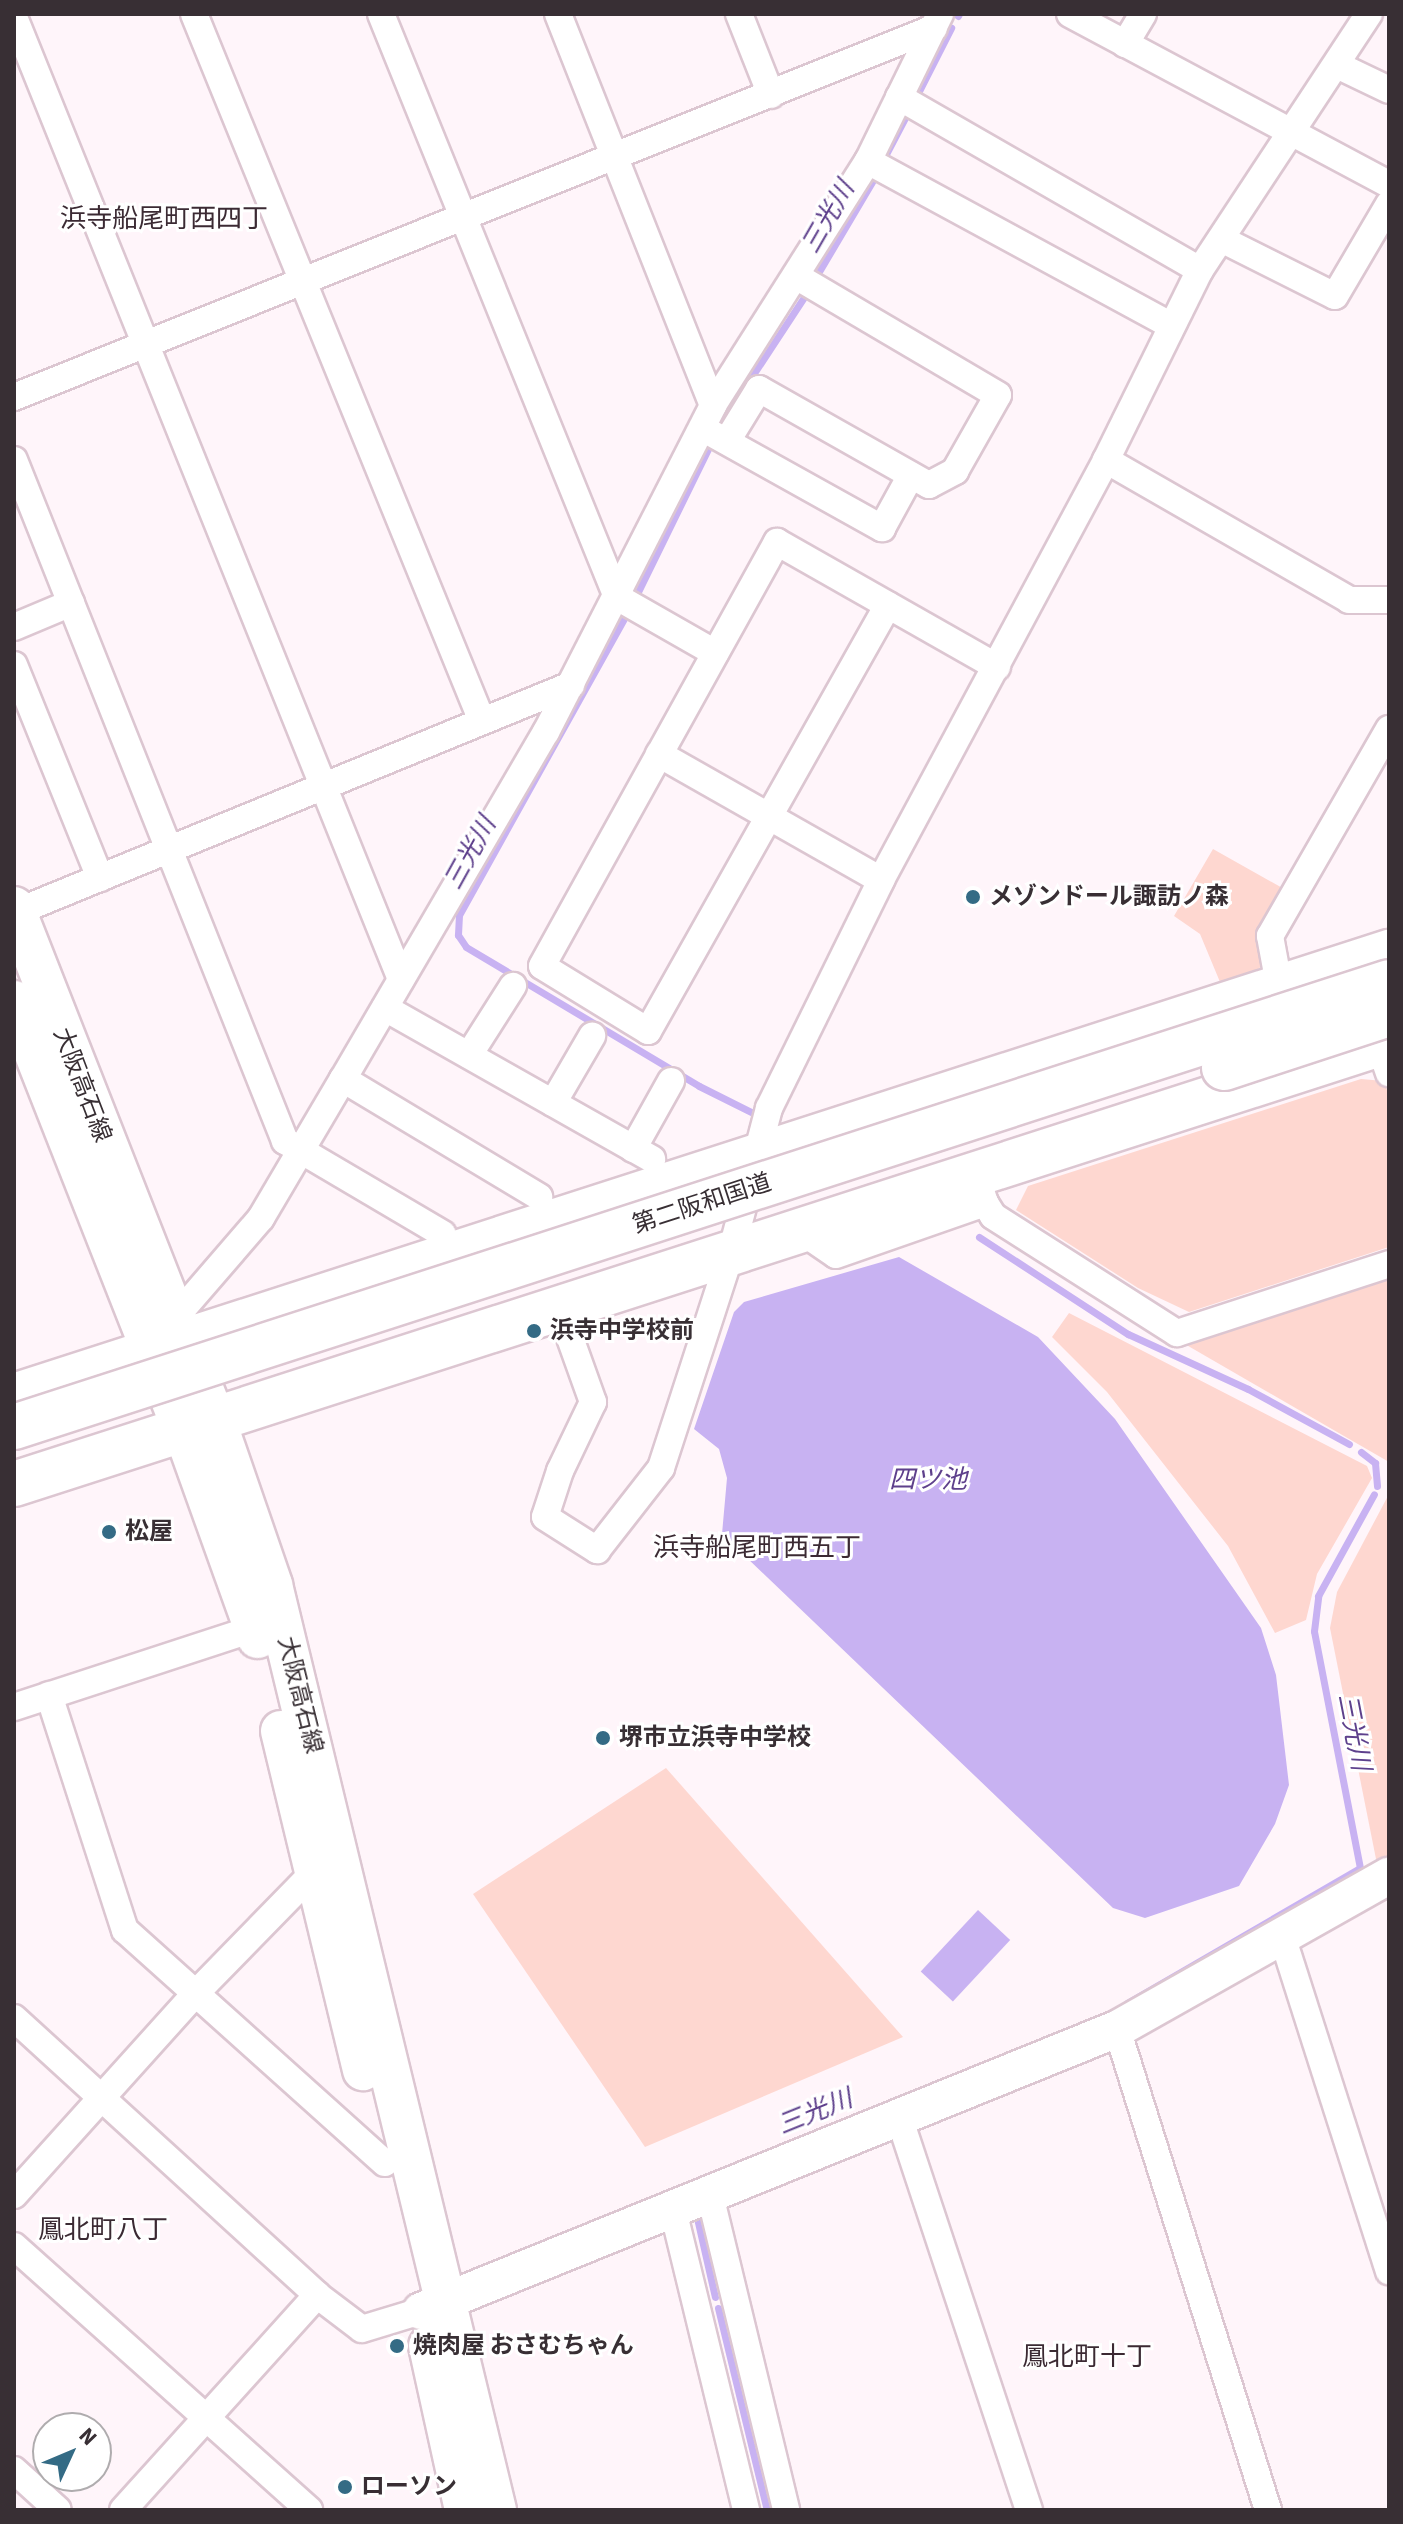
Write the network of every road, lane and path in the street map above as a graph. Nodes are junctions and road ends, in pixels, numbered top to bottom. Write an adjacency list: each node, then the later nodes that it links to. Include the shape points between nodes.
1 (194, 14): 24 (street)
2 (381, 14): 20 (street)
3 (558, 14): 16 (street)
4 (739, 14): 13 (street)
5 (1070, 14): 10 (street)
6 (1143, 14): 10 (street)
7 (1369, 14): 11 (street)
8 (14, 17): 26 (street)
9 (937, 21): 13 (street); 14 (street)
10 (1125, 44): 15 (street)
11 (1339, 66): 12 (street); 15 (street)
12 (1389, 90)
13 (771, 95): 16 (street)
14 (899, 97): 17 (street); 22 (street)
15 (1294, 133): 18 (street); 21 (street)
16 (616, 158): 20 (street); 28 (street)
17 (868, 161): 23 (street); 25 (street)
18 (1389, 184)
19 (1389, 204): 21 (street, via 1335,296)
20 (464, 219): 24 (street); 36 (street)
21 (1221, 239): 22 (street)
22 (1200, 270): 25 (street)
23 (798, 277): 28 (street); 33 (street, via 998,395 955,471 929,485)
24 (304, 282): 26 (street); 43 (street)
25 (1170, 325): 32 (street)
26 (147, 344): 27 (street); 46 (street)
27 (14, 397)
28 (713, 405): 29 (street)
29 (701, 429): 30 (street); 36 (street)
30 (727, 441): 33 (street, via 759,389); 33 (street, via 882,528)
31 (14, 460): 35 (street)
32 (1106, 460): 34 (street, via 1349,600); 40 (street)
33 (911, 475)
34 (1389, 600)
35 (71, 603): 38 (street); 48 (street)
36 (629, 604): 39 (street); 42 (street)
37 (888, 605): 39 (street, via 777,542); 40 (street); 47 (street)
38 (14, 627)
39 (715, 653): 45 (street)
40 (997, 667): 50 (street)
41 (15, 673): 49 (street)
42 (571, 685): 43 (street); 53 (street)
43 (482, 721): 46 (street)
44 (1389, 729): 56 (street, via 1270,936)
45 (659, 754): 47 (street); 47 (street, via 542,966 648,1031)
46 (326, 784): 48 (street); 53 (street)
47 (770, 816): 50 (street)
48 (169, 851): 49 (street); 65 (street, via 285,1141)
49 (100, 878): 51 (street)
50 (881, 880): 66 (street, via 769,1108)
51 (15, 911): 73 (main road, 大阪高石線)
52 (1389, 952): 56 (highway)
53 (401, 979): 58 (street)
54 (1389, 982): 76 (highway, 第二阪和国道, bridge)
55 (513, 986): 61 (street)
56 (1280, 990): 66 (highway)
57 (14, 1001): 73 (main road, 大阪高石線)
58 (385, 1008): 61 (street); 62 (street)
59 (592, 1036): 64 (street)
60 (1387, 1043): 67 (highway); 77 (highway, 第二阪和国道, bridge)
61 (469, 1055): 64 (street)
62 (343, 1079): 65 (street); 68 (street)
63 (671, 1081): 64 (street, via 643,1154)
64 (553, 1103)
65 (300, 1150): 69 (street); 73 (street, via 261,1218)
66 (753, 1160): 70 (street); 73 (highway)
67 (980, 1190): 70 (highway, via 801,1231); 71 (street, via 993,1216 1177,1333)
68 (539, 1197)
69 (443, 1234)
70 (731, 1253): 72 (highway); 72 (street, via 661,1468 597,1550 545,1517 593,1402)
71 (1389, 1264)
72 (559, 1307): 75 (highway)
73 (169, 1338): 74 (highway); 75 (main road, 大阪高石線)
74 (14, 1396)
75 (199, 1424): 78 (highway); 79 (main road, 大阪高石線); 82 (main road, 大阪高石線, via 272,1585)
76 (14, 1427)
77 (14, 1457)
78 (14, 1484)
79 (255, 1628): 80 (street); 82 (main road, 大阪高石線)
80 (49, 1695): 81 (street); 85 (street, via 125,1930)
81 (14, 1707)
82 (329, 1868): 85 (street); 90 (main road, 大阪高石線); 96 (main road, 大阪高石線)
83 (1389, 1876): 84 (street)
84 (1282, 1936): 87 (street); 94 (street)
85 (195, 1994): 88 (street); 90 (street)
86 (14, 2018): 88 (street)
87 (1117, 2029): 89 (street); 107 (street)
88 (103, 2097): 91 (street); 95 (street)
89 (899, 2117): 92 (street); 106 (street)
90 (385, 2163): 96 (main road, 大阪高石線)
91 (14, 2195)
92 (693, 2202): 96 (street); 104 (street); 105 (street)
93 (14, 2246): 97 (street)
94 (1389, 2271)
95 (317, 2295): 96 (street, via 362,2329); 97 (street)
96 (433, 2307): 102 (main road, 大阪高石線); 103 (main road, 大阪高石線)
97 (206, 2419): 100 (street); 101 (street)
98 (14, 2470): 99 (street)
99 (58, 2510)
100 (123, 2510)
101 (309, 2510)
102 (465, 2510)
103 (496, 2510)
104 (746, 2510)
105 (786, 2510)
106 (1029, 2510)
107 (1268, 2510)

